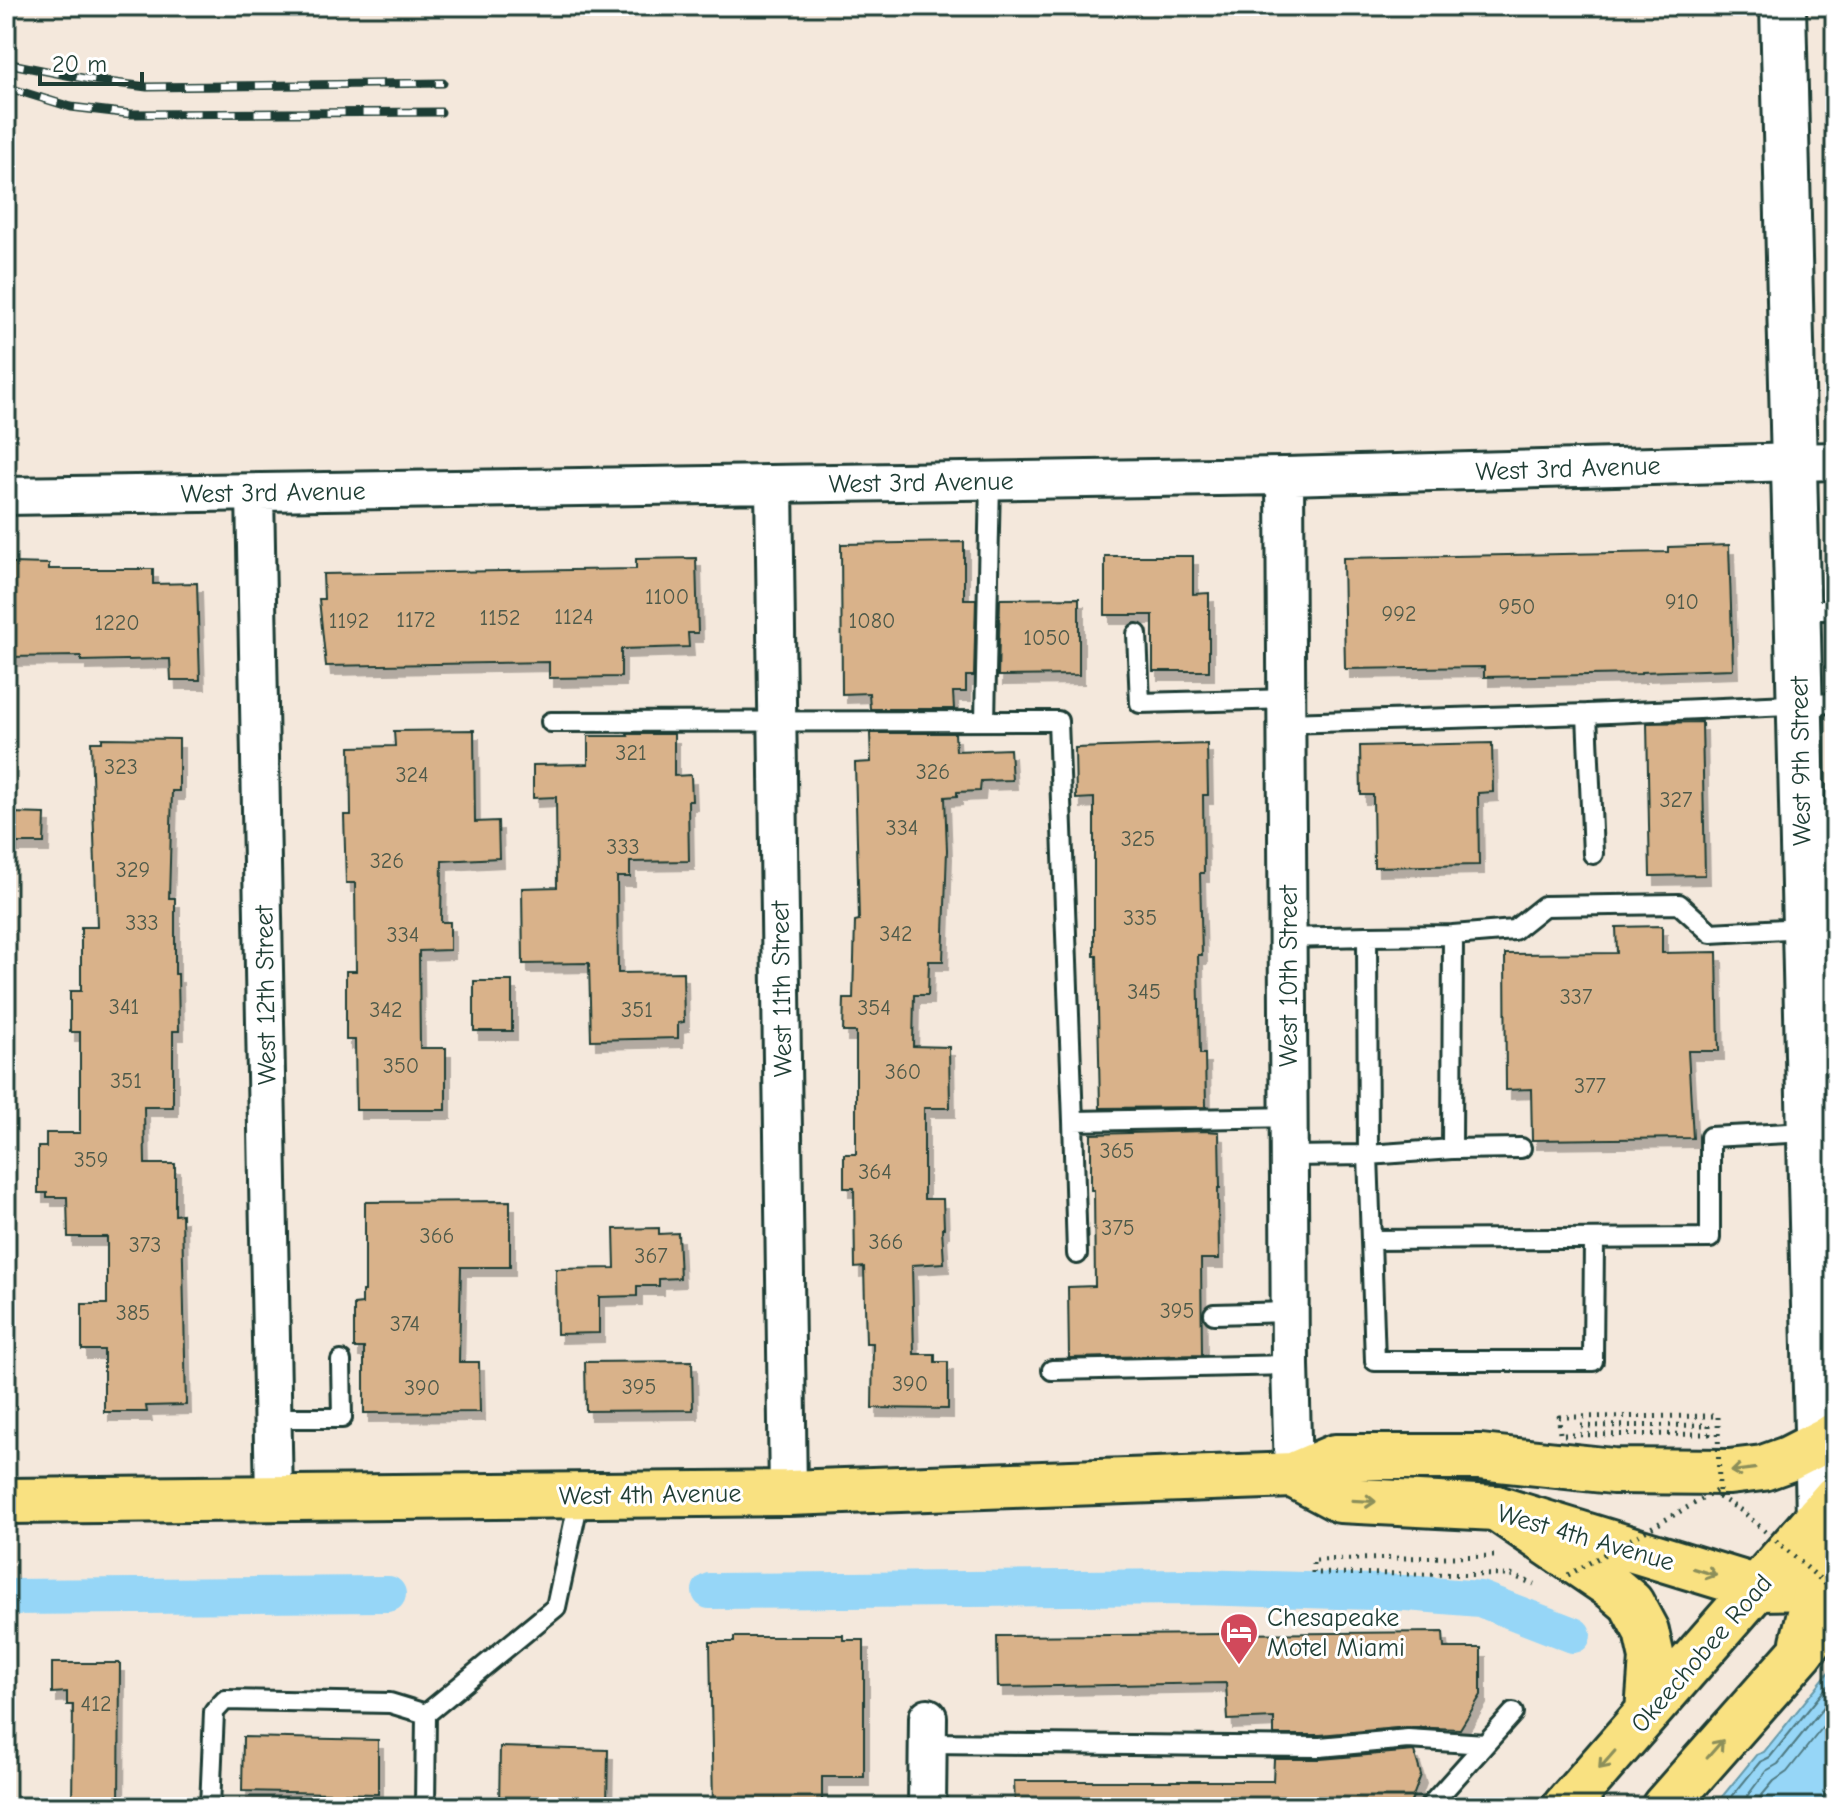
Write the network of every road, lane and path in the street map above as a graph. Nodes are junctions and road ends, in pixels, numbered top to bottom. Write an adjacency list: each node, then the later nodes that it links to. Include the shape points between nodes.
1 (1783, 6): 3 (main road, West 9th Street)
2 (1835, 461): 3 (street, West 3rd Avenue)
3 (1792, 462): 4 (street, West 3rd Avenue); 9 (main road, West 9th Street)
4 (1285, 476): 5 (street, West 3rd Avenue); 12 (street, West 10th Street)
5 (990, 481): 6 (street, West 3rd Avenue); 15 (lane)
6 (774, 485): 7 (street, West 3rd Avenue); 14 (street, West 11th Street)
7 (255, 493): 8 (street, West 3rd Avenue); 38 (street, West 12th Street)
8 (6, 496)
9 (1815, 610): 11 (main road, West 9th Street)
10 (1137, 634): 12 (lane, via 1140,703)
11 (1817, 704): 13 (lane); 18 (main road, West 9th Street)
12 (1286, 711): 13 (lane); 21 (street, West 10th Street)
13 (1587, 714): 17 (lane)
14 (777, 720): 15 (lane); 16 (lane); 43 (street, West 11th Street)
15 (985, 721): 24 (lane, via 1058,721)
16 (551, 722)
17 (1593, 854)
18 (1804, 928): 19 (lane, via 1711,933 1679,904 1544,906 1514,930); 22 (main road, West 9th Street)
19 (1453, 935): 20 (lane); 27 (lane)
20 (1367, 936): 21 (lane); 28 (lane)
21 (1287, 938): 23 (street, West 10th Street)
22 (1820, 988): 25 (main road, West 9th Street)
23 (1288, 1117): 24 (lane); 29 (street, West 10th Street)
24 (1073, 1121): 32 (lane)
25 (1809, 1132): 30 (lane, via 1710,1137 1710,1238); 40 (main road, West 9th Street)
26 (1521, 1148): 27 (lane)
27 (1452, 1149): 28 (lane)
28 (1368, 1155): 29 (lane); 31 (lane)
29 (1289, 1156): 33 (street, West 10th Street)
30 (1594, 1239): 31 (lane); 31 (lane, via 1593,1361 1375,1361)
31 (1371, 1240)
32 (1077, 1254)
33 (1289, 1312): 34 (lane); 36 (street, West 10th Street)
34 (1214, 1314)
35 (341, 1361): 38 (lane, via 342,1418)
36 (1290, 1365): 37 (lane); 41 (street, West 10th Street)
37 (1052, 1370)
38 (274, 1418): 45 (street, West 12th Street)
39 (1554, 1426): 42 (path, bridge, via 1709,1425 1709,1434 1560,1435 1559,1417 1718,1416)
40 (1826, 1440): 41 (main road, West 4th Avenue, one-way to 41, via 1763,1468 1729,1472 1613,1471 1480,1457 1335,1457); 47 (main road, West 9th Street)
41 (1293, 1475): 43 (main road, West 4th Avenue); 48 (main road, West 4th Avenue, one-way to 48, via 1340,1500)
42 (1718, 1490): 50 (path, bridge, via 1568,1575); 53 (path, bridge, via 1719,1497 1742,1511)
43 (788, 1493): 44 (main road, West 4th Avenue)
44 (580, 1495): 45 (main road, West 4th Avenue); 56 (lane, via 556,1607)
45 (274, 1498): 46 (main road, West 4th Avenue)
46 (6, 1501)
47 (1827, 1507): 52 (main road, Okeechobee Road); 53 (main road)
48 (1496, 1508): 52 (main road, West 4th Avenue, one-way to 52); 54 (main road, via 1631,1603 1646,1631 1652,1658)
49 (1498, 1556): 51 (path, via 1313,1560 1313,1573)
50 (1554, 1570)
51 (1511, 1575)
52 (1758, 1588): 53 (main road, West 4th Avenue); 54 (main road, Okeechobee Road)
53 (1830, 1594): 64 (main road, one-way to 53, via 1801,1652)
54 (1648, 1712): 63 (main road, Okeechobee Road, one-way to 63)
55 (1513, 1713): 58 (lane)
56 (426, 1714): 59 (lane, via 390,1703 225,1700 214,1712); 60 (lane)
57 (927, 1730): 58 (lane, via 1320,1747 1408,1739); 61 (street)
58 (1485, 1744): 62 (lane)
59 (210, 1807)
60 (425, 1807)
61 (927, 1807)
62 (1429, 1807)
63 (1565, 1807)
64 (1664, 1807)

